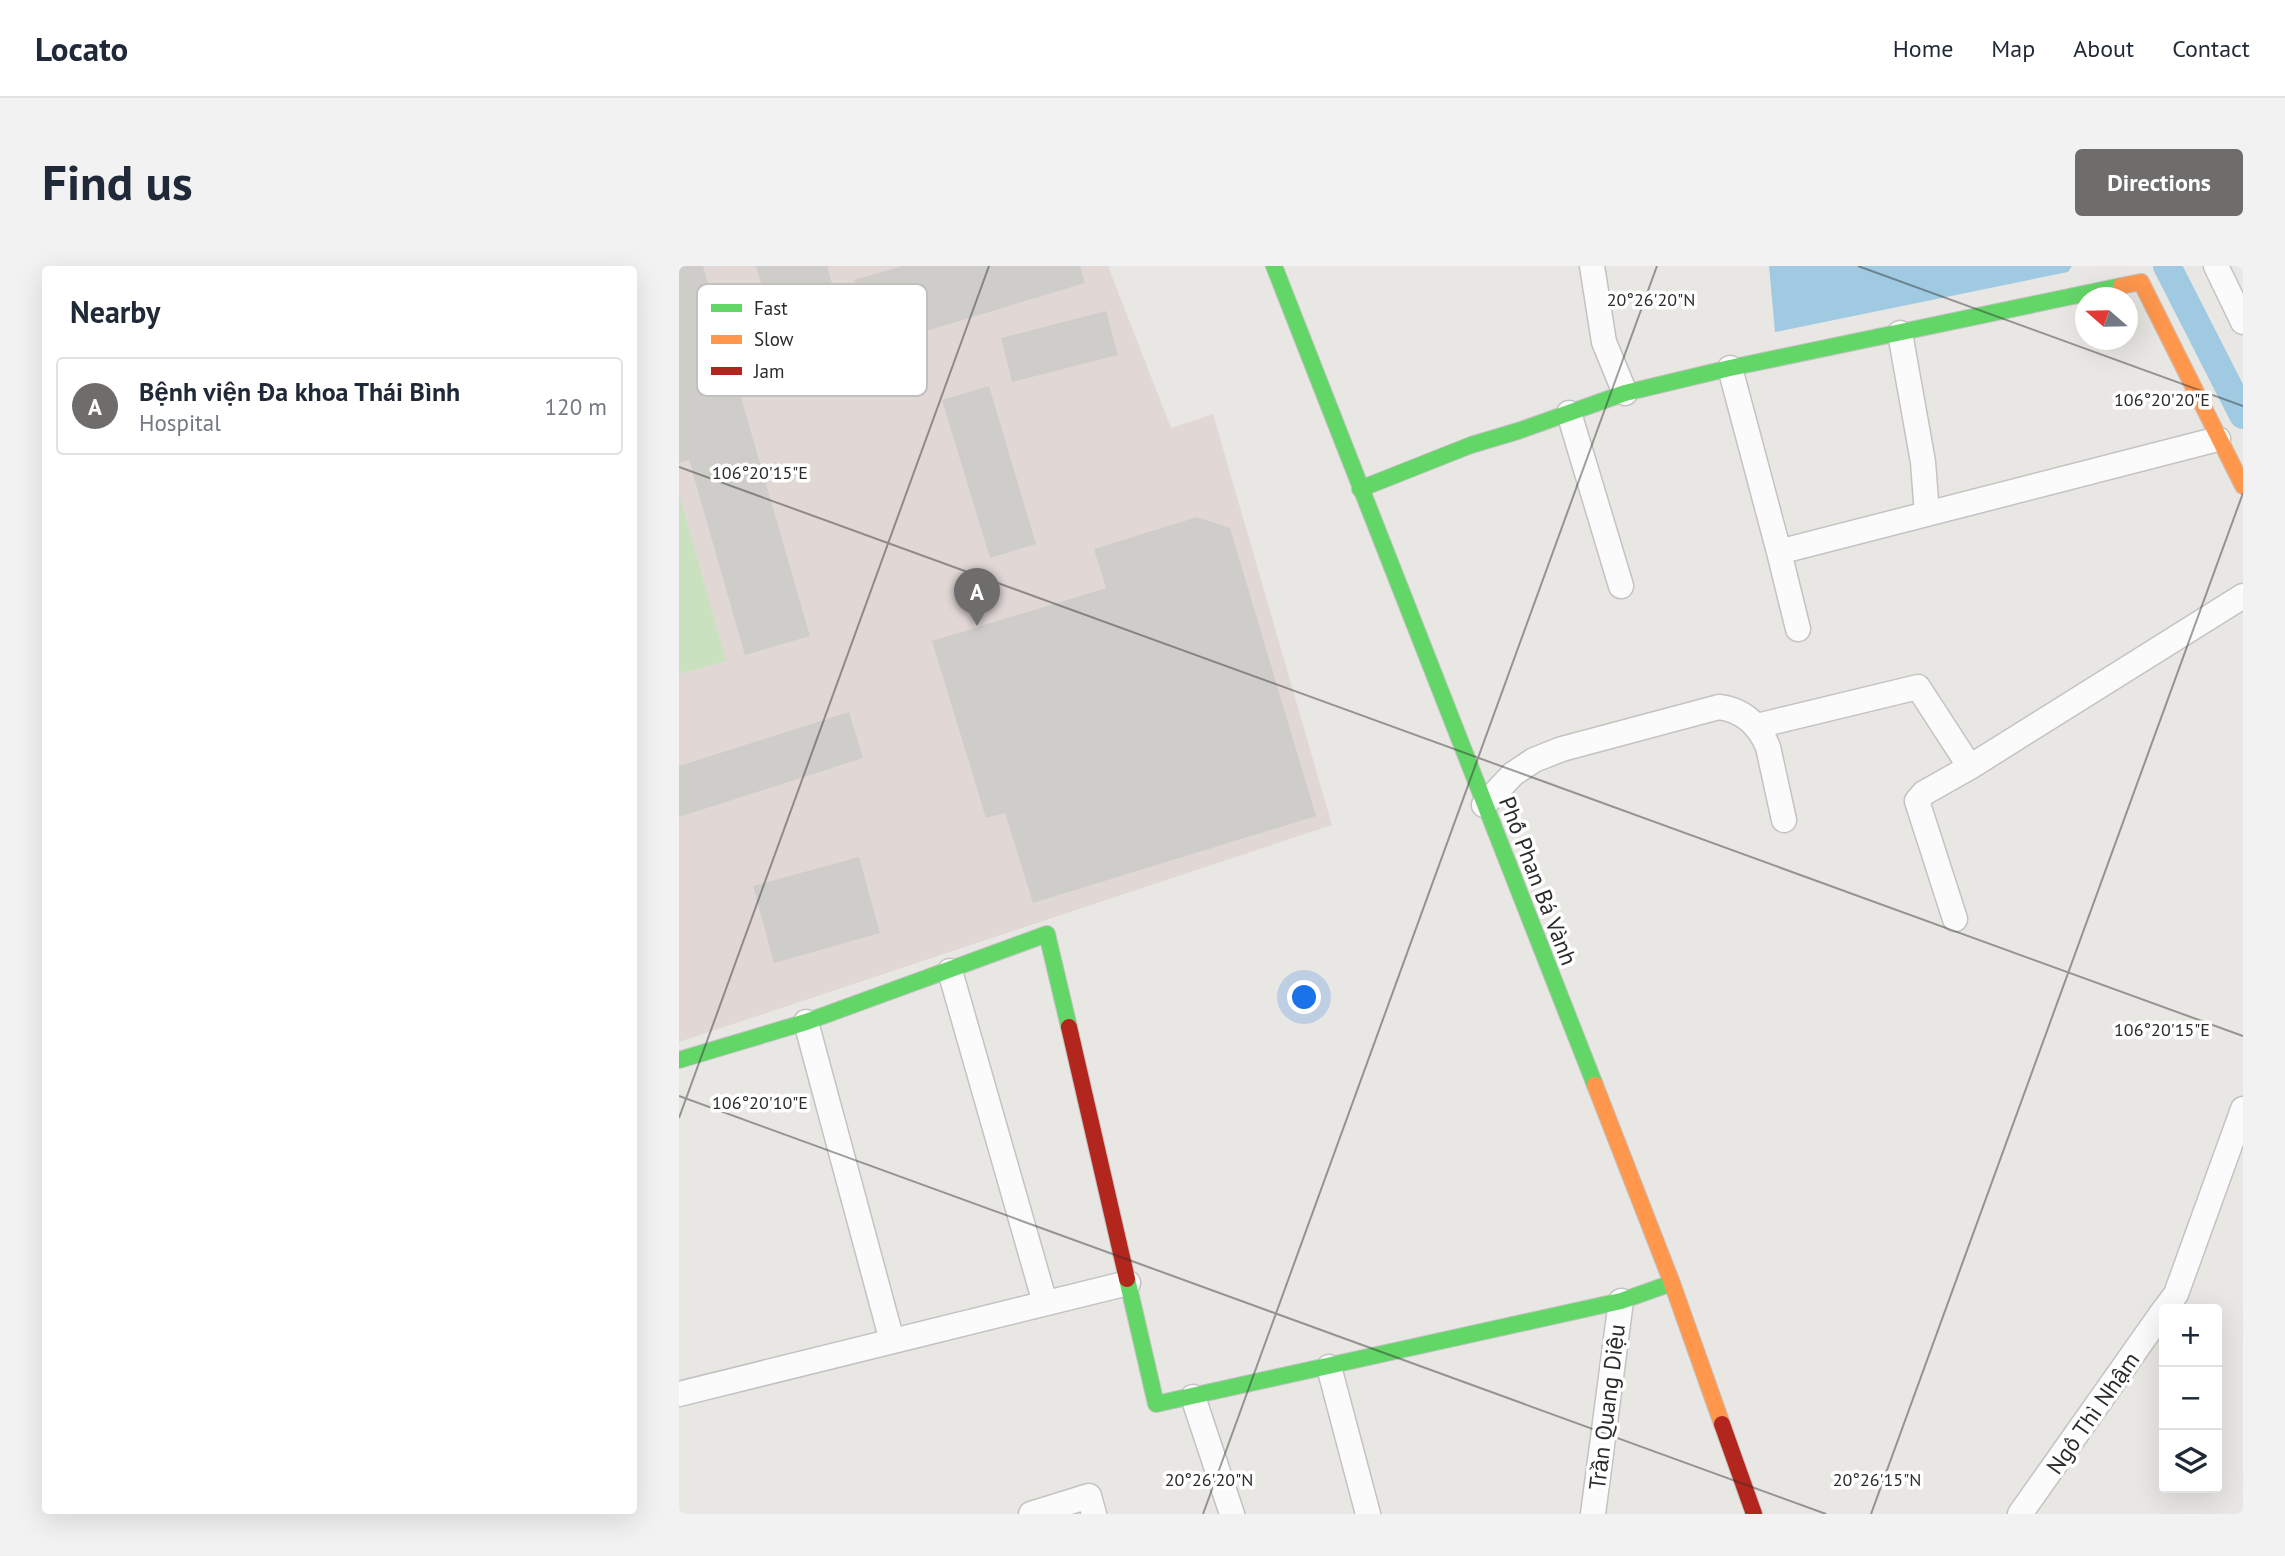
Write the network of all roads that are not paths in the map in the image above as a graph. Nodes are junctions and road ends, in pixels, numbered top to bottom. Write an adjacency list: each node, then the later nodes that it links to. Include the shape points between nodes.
1 (1274, 266): 11 (street, Phố Phan Bá Vành)
2 (1592, 266): 7 (street, via 1604,342)
3 (2216, 266): 4 (street)
4 (2243, 322)
5 (1900, 333): 6 (street); 9 (street, via 2141,282); 12 (street, via 1923,462)
6 (1730, 368): 7 (street); 13 (street)
7 (1625, 393): 8 (street)
8 (1569, 413): 11 (street); 14 (street)
9 (2218, 439): 10 (street); 12 (street)
10 (2243, 486)
11 (1360, 489): 19 (street, Phố Phan Bá Vành)
12 (1927, 514): 13 (street)
13 (1779, 552): 16 (street)
14 (1621, 586)
15 (2243, 596): 18 (street)
16 (1798, 629)
17 (1757, 726): 18 (street, via 1918,687); 19 (street, via 1742,713 1719,708 1562,749 1520,768); 20 (street, via 1769,747)
18 (1970, 766): 21 (street, via 1917,801)
19 (1484, 805): 27 (street, Phố Phan Bá Vành)
20 (1784, 820)
21 (1955, 919)
22 (950, 971): 23 (street); 26 (street, via 1047,934); 29 (street)
23 (806, 1022): 24 (street); 32 (street)
24 (679, 1060)
25 (2243, 1109): 30 (street, Ngô Thì Nhậm)
26 (1128, 1283): 29 (street); 35 (street, via 1156,1404)
27 (1672, 1283): 28 (street); 41 (street, Phố Phan Bá Vành)
28 (1621, 1301): 33 (street); 40 (street, Trần Quang Diệu)
29 (1045, 1303): 32 (street)
30 (2169, 1304)
31 (2159, 1318): 42 (street, Ngô Thì Nhậm)
32 (892, 1341): 34 (street)
33 (1329, 1367): 35 (street); 39 (street)
34 (679, 1394)
35 (1193, 1397): 38 (street)
36 (1031, 1514): 37 (street, via 1090,1496)
37 (1094, 1514)
38 (1232, 1514)
39 (1368, 1514)
40 (1593, 1514)
41 (1754, 1514)
42 (2020, 1514)

